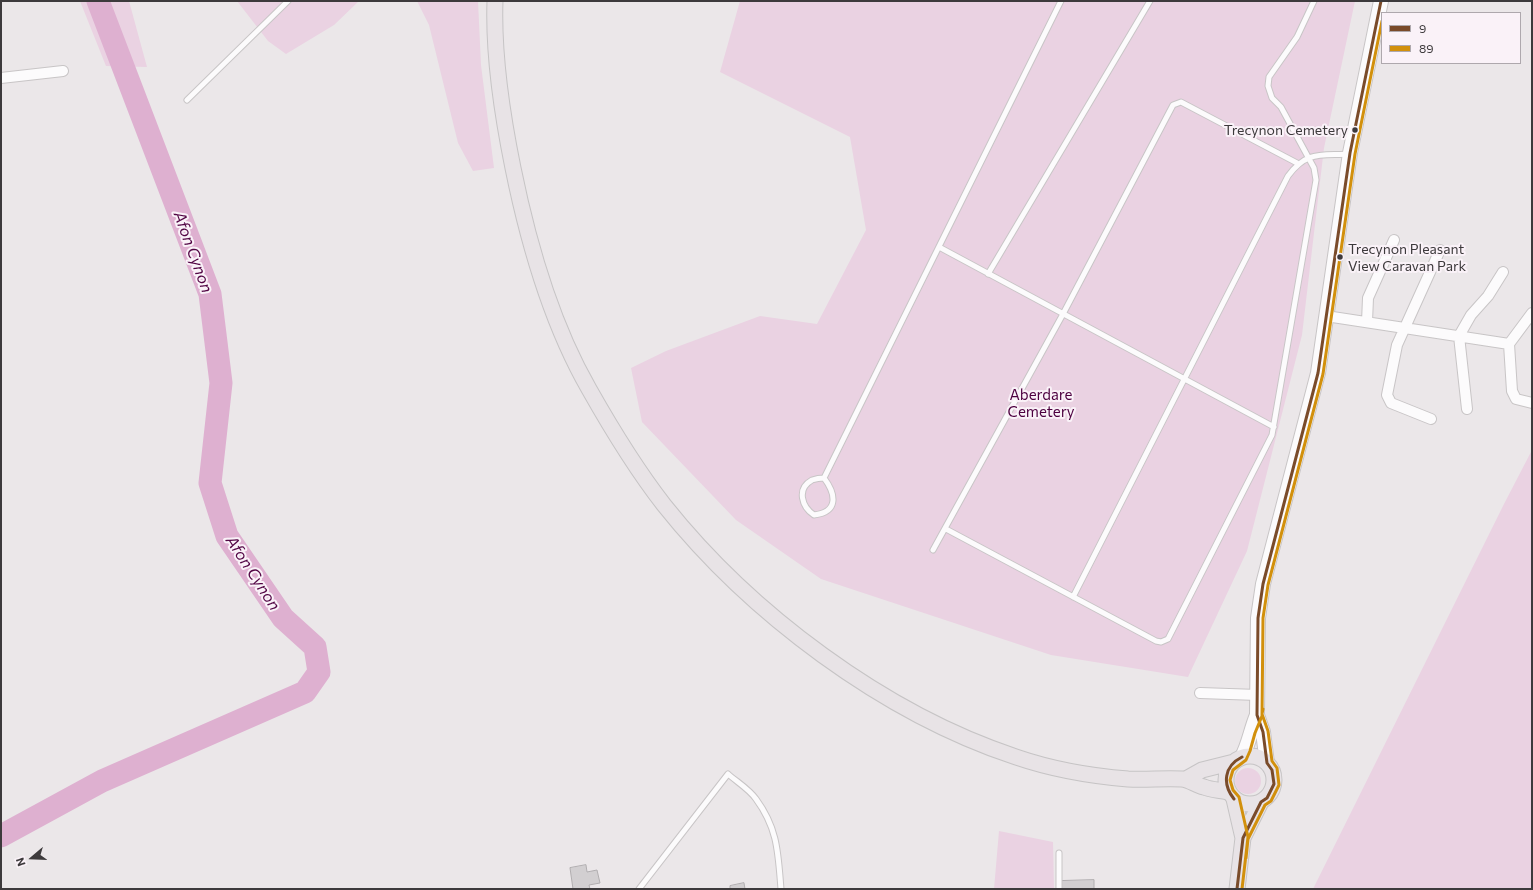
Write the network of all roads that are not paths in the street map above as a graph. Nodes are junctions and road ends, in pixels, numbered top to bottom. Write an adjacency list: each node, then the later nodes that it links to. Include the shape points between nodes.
1 (288, 1): 9 (lane)
2 (495, 1): 39 (main road, via 494,26 505,126 518,193 538,266 561,330 588,387 626,449 663,504 706,553 756,602 847,672 915,713 1017,758 1080,773 1129,779)
3 (1061, 1): 14 (lane)
4 (1150, 1): 17 (lane)
5 (1314, 1): 11 (lane, via 1297,37 1269,77 1268,86 1272,98 1281,107)
6 (1380, 1): 10 (main road)
7 (63, 70): 8 (street)
8 (1, 78)
9 (187, 100)
10 (1350, 154): 11 (lane); 20 (main road)
11 (1308, 156): 12 (lane); 29 (lane, via 1316,180)
12 (1297, 163): 19 (lane, via 1181,102 1173,105); 25 (lane)
13 (1394, 240): 21 (street, via 1368,298)
14 (939, 247): 17 (lane); 30 (lane)
15 (1440, 250): 22 (street)
16 (1503, 272): 23 (street, via 1488,296 1471,315)
17 (988, 274): 19 (lane)
18 (1532, 313): 24 (street)
19 (1063, 314): 25 (lane); 31 (lane)
20 (1326, 316): 21 (street); 35 (main road, via 1318,373 1263,584 1258,618)
21 (1367, 322): 22 (street)
22 (1404, 328): 23 (street); 28 (street, via 1397,345 1387,395 1391,404)
23 (1460, 336): 24 (street); 27 (street)
24 (1509, 344): 26 (street, via 1512,391 1516,399)
25 (1184, 379): 29 (lane); 33 (lane)
26 (1532, 403)
27 (1467, 409)
28 (1431, 419)
29 (1274, 427): 33 (lane, via 1168,639 1156,641)
30 (824, 478): 30 (lane, via 812,480 805,485 802,493 803,503 814,515 822,514 833,502 832,488)
31 (946, 529): 32 (lane); 33 (lane)
32 (933, 550)
33 (1073, 597)
34 (1200, 693): 35 (street)
35 (1258, 695): 36 (main road)
36 (1257, 715): 37 (main road, via 1246,750); 38 (main road, via 1263,732)
37 (1238, 759): 38 (main road, via 1256,757); 39 (main road, via 1202,770); 40 (main road, via 1226,774 1225,780)
38 (1267, 763): 41 (main road, via 1272,770 1274,784 1267,798)
39 (1186, 779): 40 (main road, via 1205,788)
40 (1231, 795): 41 (main road, via 1248,805); 42 (main road)
41 (1261, 802): 42 (main road)
42 (1243, 838): 47 (main road)
43 (1059, 853): 46 (lane)
44 (639, 889): 45 (lane, via 728,774 755,798 773,827)
45 (781, 889)
46 (1059, 889)
47 (1237, 889)

